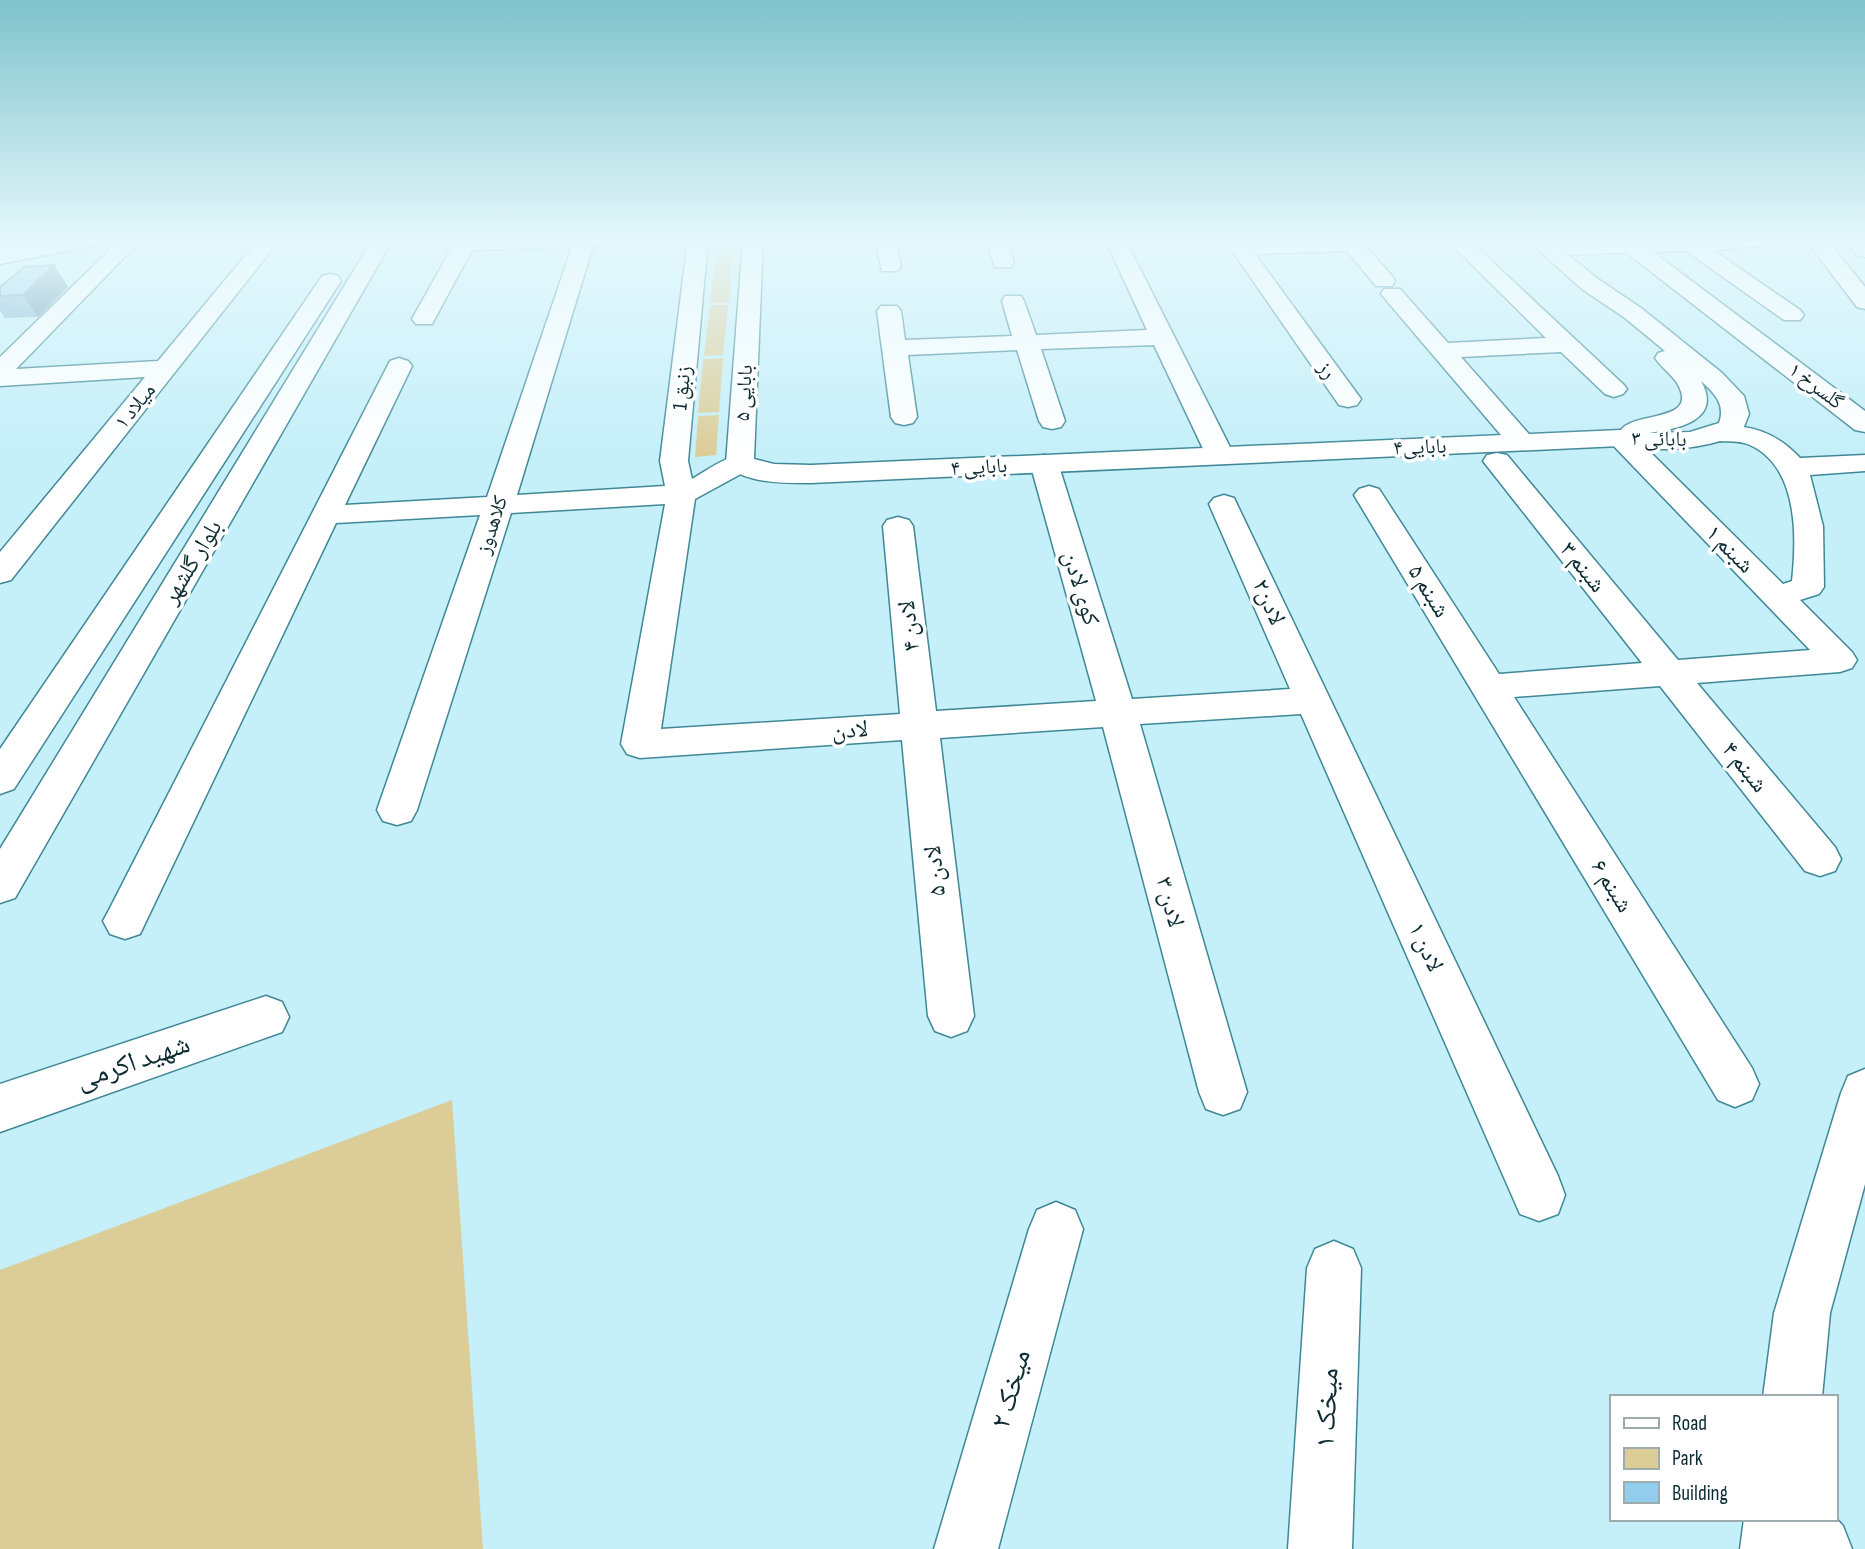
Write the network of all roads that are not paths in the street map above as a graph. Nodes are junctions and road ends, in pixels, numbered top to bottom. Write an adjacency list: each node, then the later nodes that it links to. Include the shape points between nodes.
1 (60, 311): 28 (street)
2 (211, 311): 27 (street, میلاد ۱)
3 (310, 311): 57 (street, بلوار گلشهر)
4 (340, 311): 60 (street, بلوار گلشهر)
5 (428, 311): 20 (street)
6 (561, 311): 46 (street, کلاهدوز)
7 (690, 311): 44 (street, زنبق 1, via 674,461)
8 (749, 311): 40 (street, ۵ بابایی)
9 (889, 311): 24 (street)
10 (1016, 311): 22 (street)
11 (1150, 311): 21 (street)
12 (1286, 311): 31 (street, رز)
13 (1408, 311): 25 (street)
14 (1532, 311): 23 (street)
15 (1613, 311): 36 (street, بابائی ۳, via 1693,384 1696,399 1690,411 1672,421 1642,425)
16 (1628, 311): 35 (street, بابائی ۳, via 1731,396 1736,414 1731,428)
17 (1718, 311): 34 (street, گلسرخ ۱)
18 (1787, 311): 19 (street)
19 (1792, 315)
20 (424, 319)
21 (1163, 337): 22 (street); 38 (street)
22 (1027, 343): 24 (street); 33 (street)
23 (1567, 344): 25 (street); 30 (street)
24 (895, 348): 32 (street)
25 (1441, 351): 37 (street)
26 (399, 366): 48 (street)
27 (165, 368): 29 (street); 50 (street, میلاد ۱)
28 (0, 371)
29 (0, 378)
30 (1615, 389)
31 (1348, 399)
32 (904, 417)
33 (1052, 421)
34 (1865, 424)
35 (1717, 434): 36 (street, بابائی ۳, via 1703,440 1651,443); 43 (street, via 1752,434 1776,447)
36 (1620, 438): 37 (street, بابایی۴); 51 (street, شبنم ۱)
37 (1522, 443): 38 (street, بابایی۴)
38 (1220, 455): 41 (street, بابایی ۴)
39 (1497, 461): 52 (street, شبنم ۳)
40 (740, 463): 41 (street, بابایی ۴, via 764,472 799,474); 44 (street)
41 (1044, 463): 55 (street, کوی لادن)
42 (1865, 463): 43 (street)
43 (1793, 467): 51 (street, via 1801,485 1810,565 1808,587)
44 (681, 494): 46 (street); 56 (street, لادن, via 639,744)
45 (1369, 495): 53 (street, شبنم ۵)
46 (499, 503): 48 (street); 58 (street, کلاهدوز)
47 (1224, 504): 54 (street, لادن۲)
48 (326, 515): 61 (street)
49 (898, 526): 56 (street, لادن ۴)
50 (0, 573)
51 (1777, 596): 52 (street, شبنم ۱, via 1840,660)
52 (1670, 674): 53 (street); 59 (street, شبنم ۴)
53 (1489, 687): 64 (street, شبنم ۶)
54 (1313, 700): 55 (street, لادن); 68 (street, لادن ۱)
55 (1118, 713): 56 (street, لادن); 65 (street, لادن ۳)
56 (919, 726): 62 (street, لادن ۵)
57 (0, 779)
58 (397, 810)
59 (1820, 859)
60 (0, 886)
61 (125, 921)
62 (951, 1016)
63 (265, 1017): 67 (street, شهید اکرمی)
64 (1735, 1084)
65 (1223, 1092)
66 (1865, 1093): 71 (street, via 1802,1313)
67 (0, 1108)
68 (1539, 1195)
69 (1056, 1229): 74 (street, میخک ۲)
70 (1334, 1268): 75 (street, میخک ۱)
71 (1792, 1395)
72 (1776, 1521): 76 (street)
73 (1799, 1521): 77 (street)
74 (966, 1549)
75 (1320, 1549)
76 (1772, 1549)
77 (1820, 1549)

